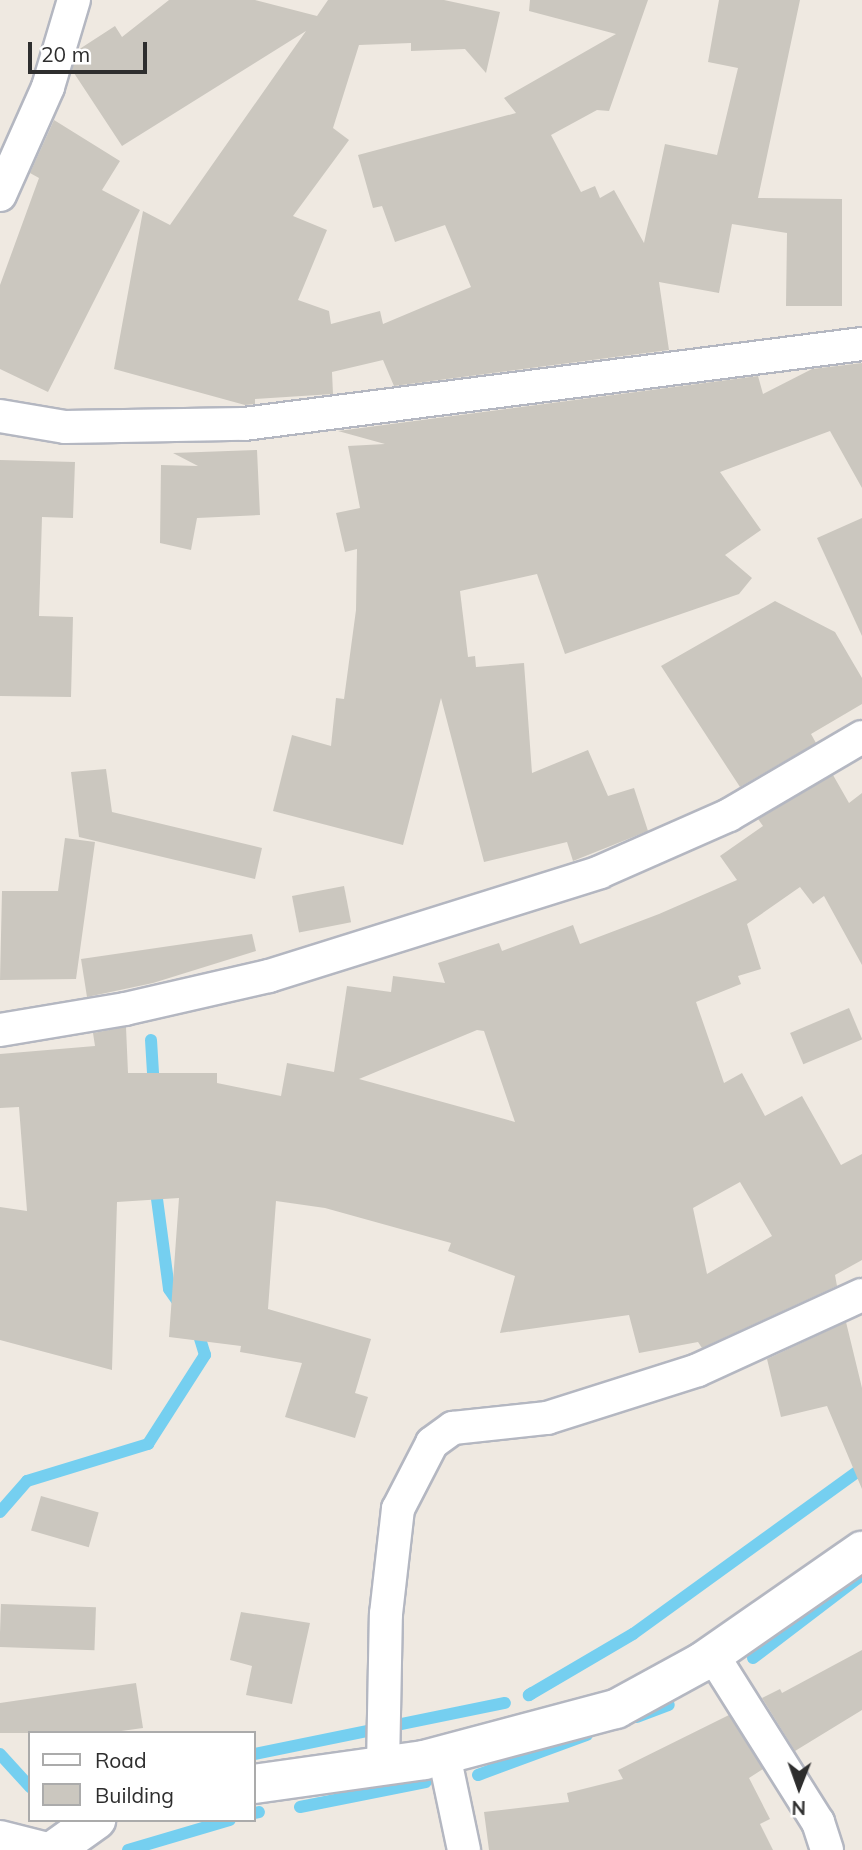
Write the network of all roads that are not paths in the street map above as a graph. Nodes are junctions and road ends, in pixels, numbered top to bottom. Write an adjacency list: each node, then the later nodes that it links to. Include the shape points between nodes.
1 (74, 0): 2 (street, via 48,87)
2 (0, 195)
3 (862, 344): 4 (street, via 244,424 65,427)
4 (0, 416)
5 (862, 737): 6 (street, via 729,815 600,872 269,976 125,1009)
6 (0, 1030)
7 (862, 1295): 11 (street, via 698,1370 547,1418 453,1428 432,1443 398,1509 386,1614)
8 (862, 1551): 9 (street)
9 (712, 1654): 10 (street, via 616,1709); 17 (street, via 818,1822)
10 (444, 1755): 11 (street); 16 (street)
11 (383, 1766): 12 (street)
12 (256, 1784)
13 (93, 1822): 15 (street)
14 (0, 1837): 15 (street)
15 (52, 1850)
16 (464, 1850)
17 (827, 1850)

